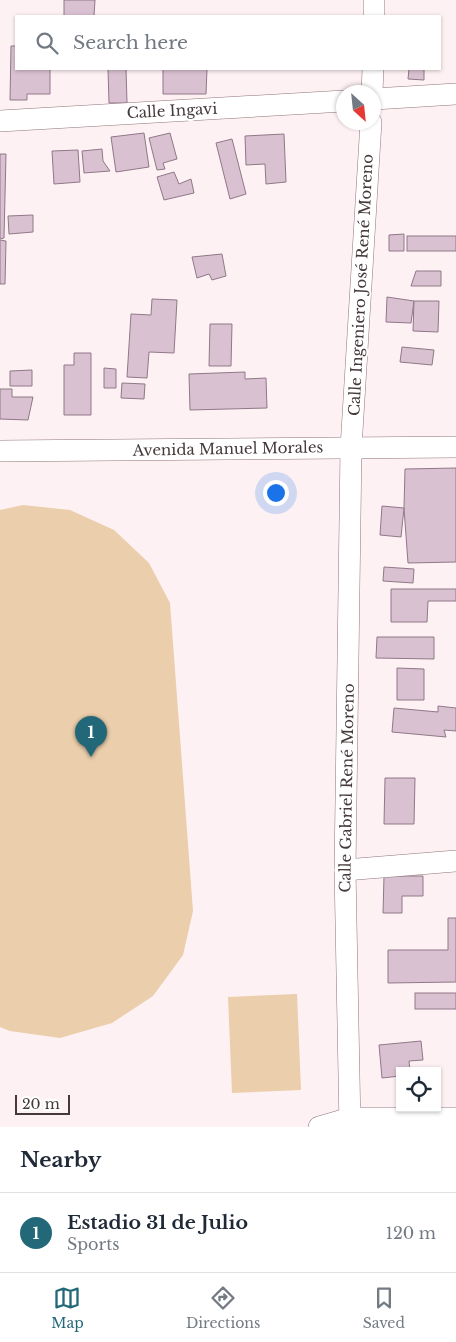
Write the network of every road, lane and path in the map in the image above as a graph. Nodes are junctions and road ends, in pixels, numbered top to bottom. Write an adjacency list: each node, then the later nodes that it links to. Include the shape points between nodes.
1 (374, 0): 2 (street)
2 (374, 15)
3 (373, 70): 4 (street)
4 (372, 85)
5 (456, 94): 6 (street)
6 (381, 99)
7 (336, 101): 8 (street, Calle Ingavi)
8 (0, 122)
9 (371, 130): 11 (street, Calle Ingeniero José René Moreno)
10 (456, 447): 11 (street, Avenida Manuel Morales)
11 (351, 448): 12 (street, Avenida Manuel Morales); 14 (street, Calle Gabriel René Moreno)
12 (0, 451)
13 (456, 861): 14 (street)
14 (345, 870): 16 (street, Calle Gabriel René Moreno)
15 (456, 1118): 16 (street)
16 (350, 1123): 17 (street)
17 (319, 1127)

